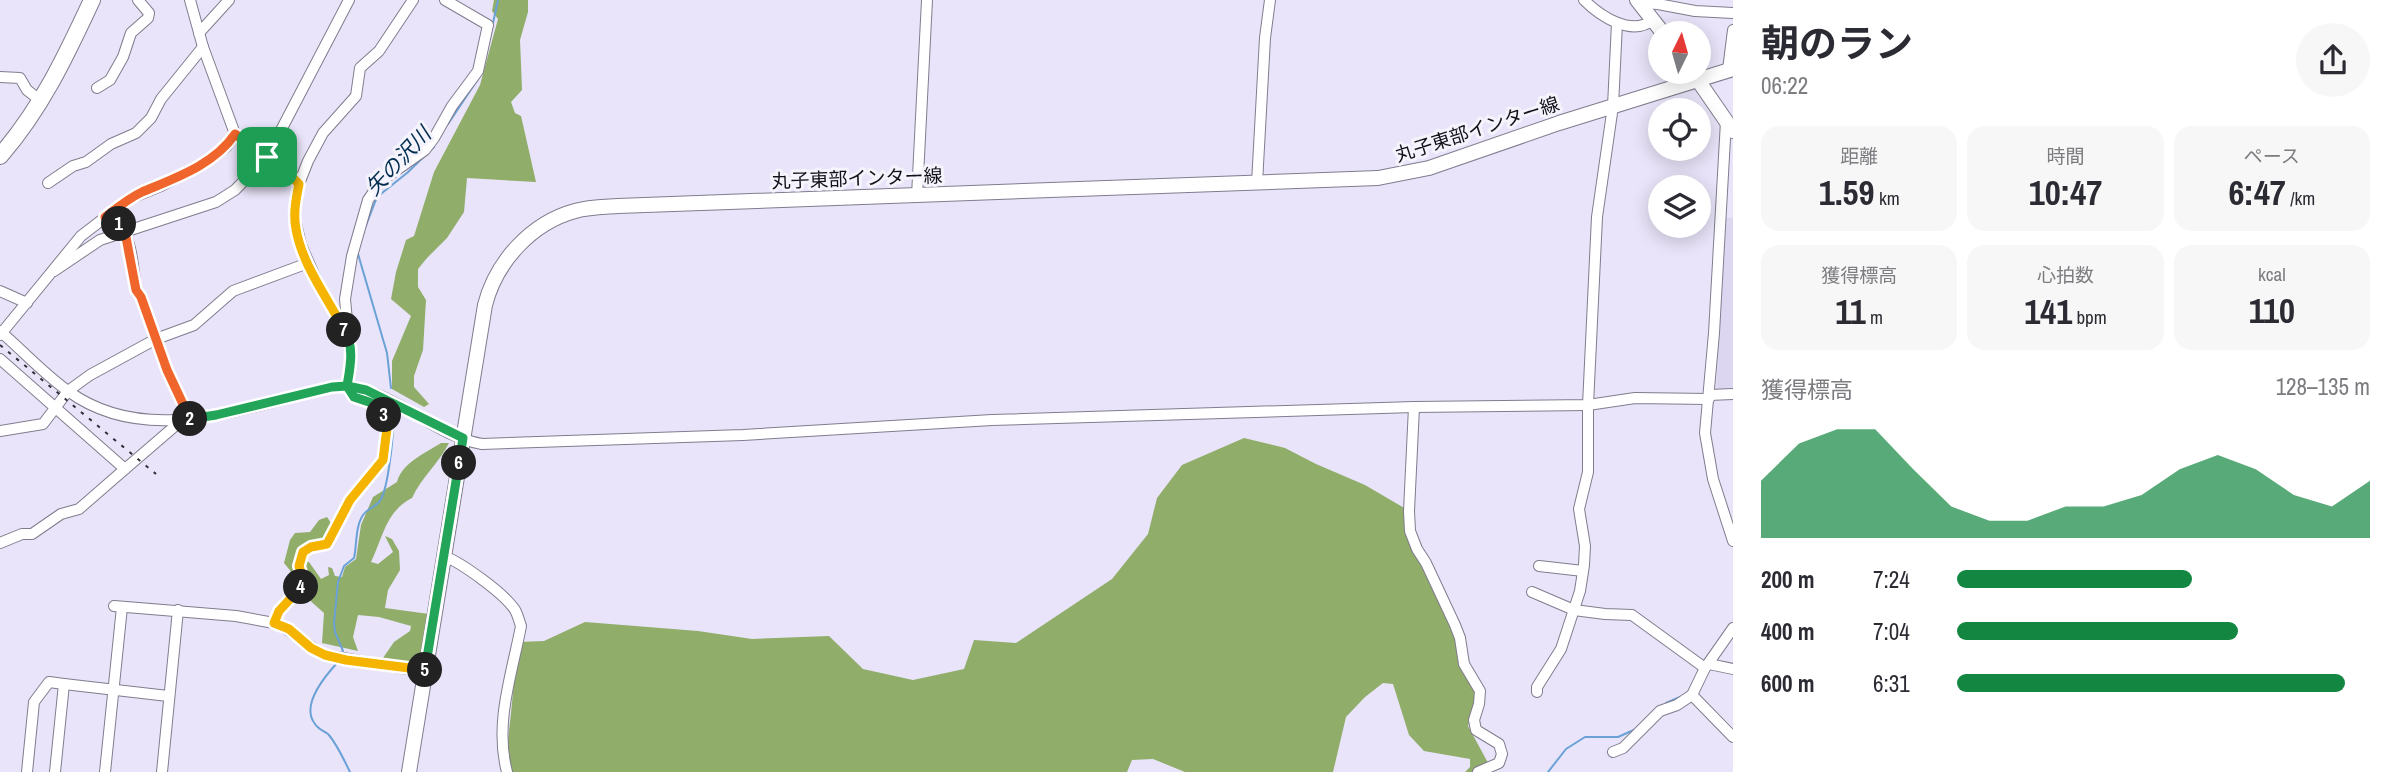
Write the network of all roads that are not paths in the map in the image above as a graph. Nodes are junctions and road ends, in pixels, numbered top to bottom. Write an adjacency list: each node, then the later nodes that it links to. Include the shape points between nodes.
1 (92, 0): 24 (highway)
2 (138, 0): 23 (street, via 148,18 131,33 110,80)
3 (190, 0): 16 (street)
4 (229, 0): 16 (street)
5 (349, 0): 29 (street)
6 (445, 0): 41 (street, via 488,25 478,71 425,150 381,181 368,200 345,299)
7 (927, 0): 33 (street)
8 (1270, 0): 31 (street)
9 (1584, 0): 14 (street)
10 (410, 1): 32 (street, via 379,51 360,68 356,96 323,133)
11 (1638, 2): 12 (street); 13 (main road)
12 (1733, 13)
13 (1653, 20): 14 (street, via 1642,25)
14 (1617, 23): 25 (street)
15 (1733, 30): 18 (street)
16 (199, 33): 17 (street)
17 (203, 47): 27 (street); 30 (street, via 136,133)
18 (1731, 69): 19 (main road, 丸子東部インター線)
19 (1712, 72)
20 (0, 77): 24 (street, via 20,78)
21 (1671, 84): 25 (main road, 丸子東部インター線)
22 (1701, 84): 26 (main road)
23 (97, 88)
24 (41, 101): 28 (highway)
25 (1613, 106): 31 (main road, 丸子東部インター線, via 1411,173 1362,180); 48 (street, via 1597,217)
26 (1730, 126): 47 (street)
27 (235, 134): 29 (street); 34 (street, via 211,159 142,192)
28 (0, 156)
29 (267, 157): 32 (street); 35 (street, via 216,202)
30 (48, 183)
31 (1257, 183): 33 (main road, 丸子東部インター線)
32 (299, 184): 36 (street, via 296,232)
33 (917, 195): 53 (main road, 丸子東部インター線, via 600,207 552,221 514,250 489,290)
34 (105, 217): 35 (street); 37 (street, via 81,236)
35 (125, 232): 37 (street, via 100,240); 42 (street, via 136,290)
36 (308, 262): 41 (street); 42 (street, via 233,291 194,325)
37 (54, 271): 39 (street)
38 (0, 291): 39 (street)
39 (27, 303): 40 (street)
40 (1, 333): 45 (street)
41 (348, 335): 44 (street)
42 (156, 339): 45 (street); 51 (street)
43 (0, 359): 49 (street)
44 (347, 386): 51 (street); 53 (street, via 366,390); 64 (street, via 354,397 378,405 388,420 383,460 350,500 327,544 303,552 301,589 279,611)
45 (68, 391): 49 (street); 51 (street, via 125,416)
46 (1733, 394): 47 (street)
47 (1709, 397): 48 (street, via 1635,398); 55 (street, via 1705,433 1713,478)
48 (1588, 405): 50 (street); 60 (street, via 1588,472 1580,509)
49 (54, 407): 52 (street, via 43,424); 54 (street)
50 (1414, 407): 53 (street, via 992,420 513,443 482,444); 82 (street, via 1410,531 1455,625 1464,664 1480,691 1476,730 1499,744 1502,754 1499,763)
51 (186, 420): 54 (street)
52 (0, 431)
53 (463, 438): 58 (main road, 丸子東部インター線)
54 (125, 469): 57 (street, via 79,509 61,514 32,534)
55 (1729, 512): 56 (street)
56 (1733, 541)
57 (0, 543)
58 (444, 556): 68 (main road, 丸子東部インター線); 81 (street, via 509,602 521,626 503,713 501,739)
59 (1539, 566): 60 (street)
60 (1583, 571): 63 (street)
61 (1532, 592): 63 (street)
62 (178, 610): 64 (street); 70 (street, via 118,606); 73 (street)
63 (1574, 610): 66 (street, via 1632,614); 71 (street, via 1562,649)
64 (274, 623): 68 (street, via 325,655)
65 (1733, 628): 66 (street)
66 (1707, 666): 67 (street); 72 (street)
67 (1733, 669)
68 (425, 672): 80 (main road, 丸子東部インター線)
69 (64, 684): 70 (street); 76 (street, via 49,682 34,702); 77 (street)
70 (113, 689): 73 (street); 78 (street)
71 (1537, 692)
72 (1692, 695): 74 (street); 75 (street, via 1660,711 1623,748)
73 (169, 696): 79 (street)
74 (1733, 737)
75 (1613, 752)
76 (27, 772)
77 (55, 772)
78 (105, 772)
79 (162, 772)
80 (409, 772)
81 (507, 772)
82 (1478, 772)

